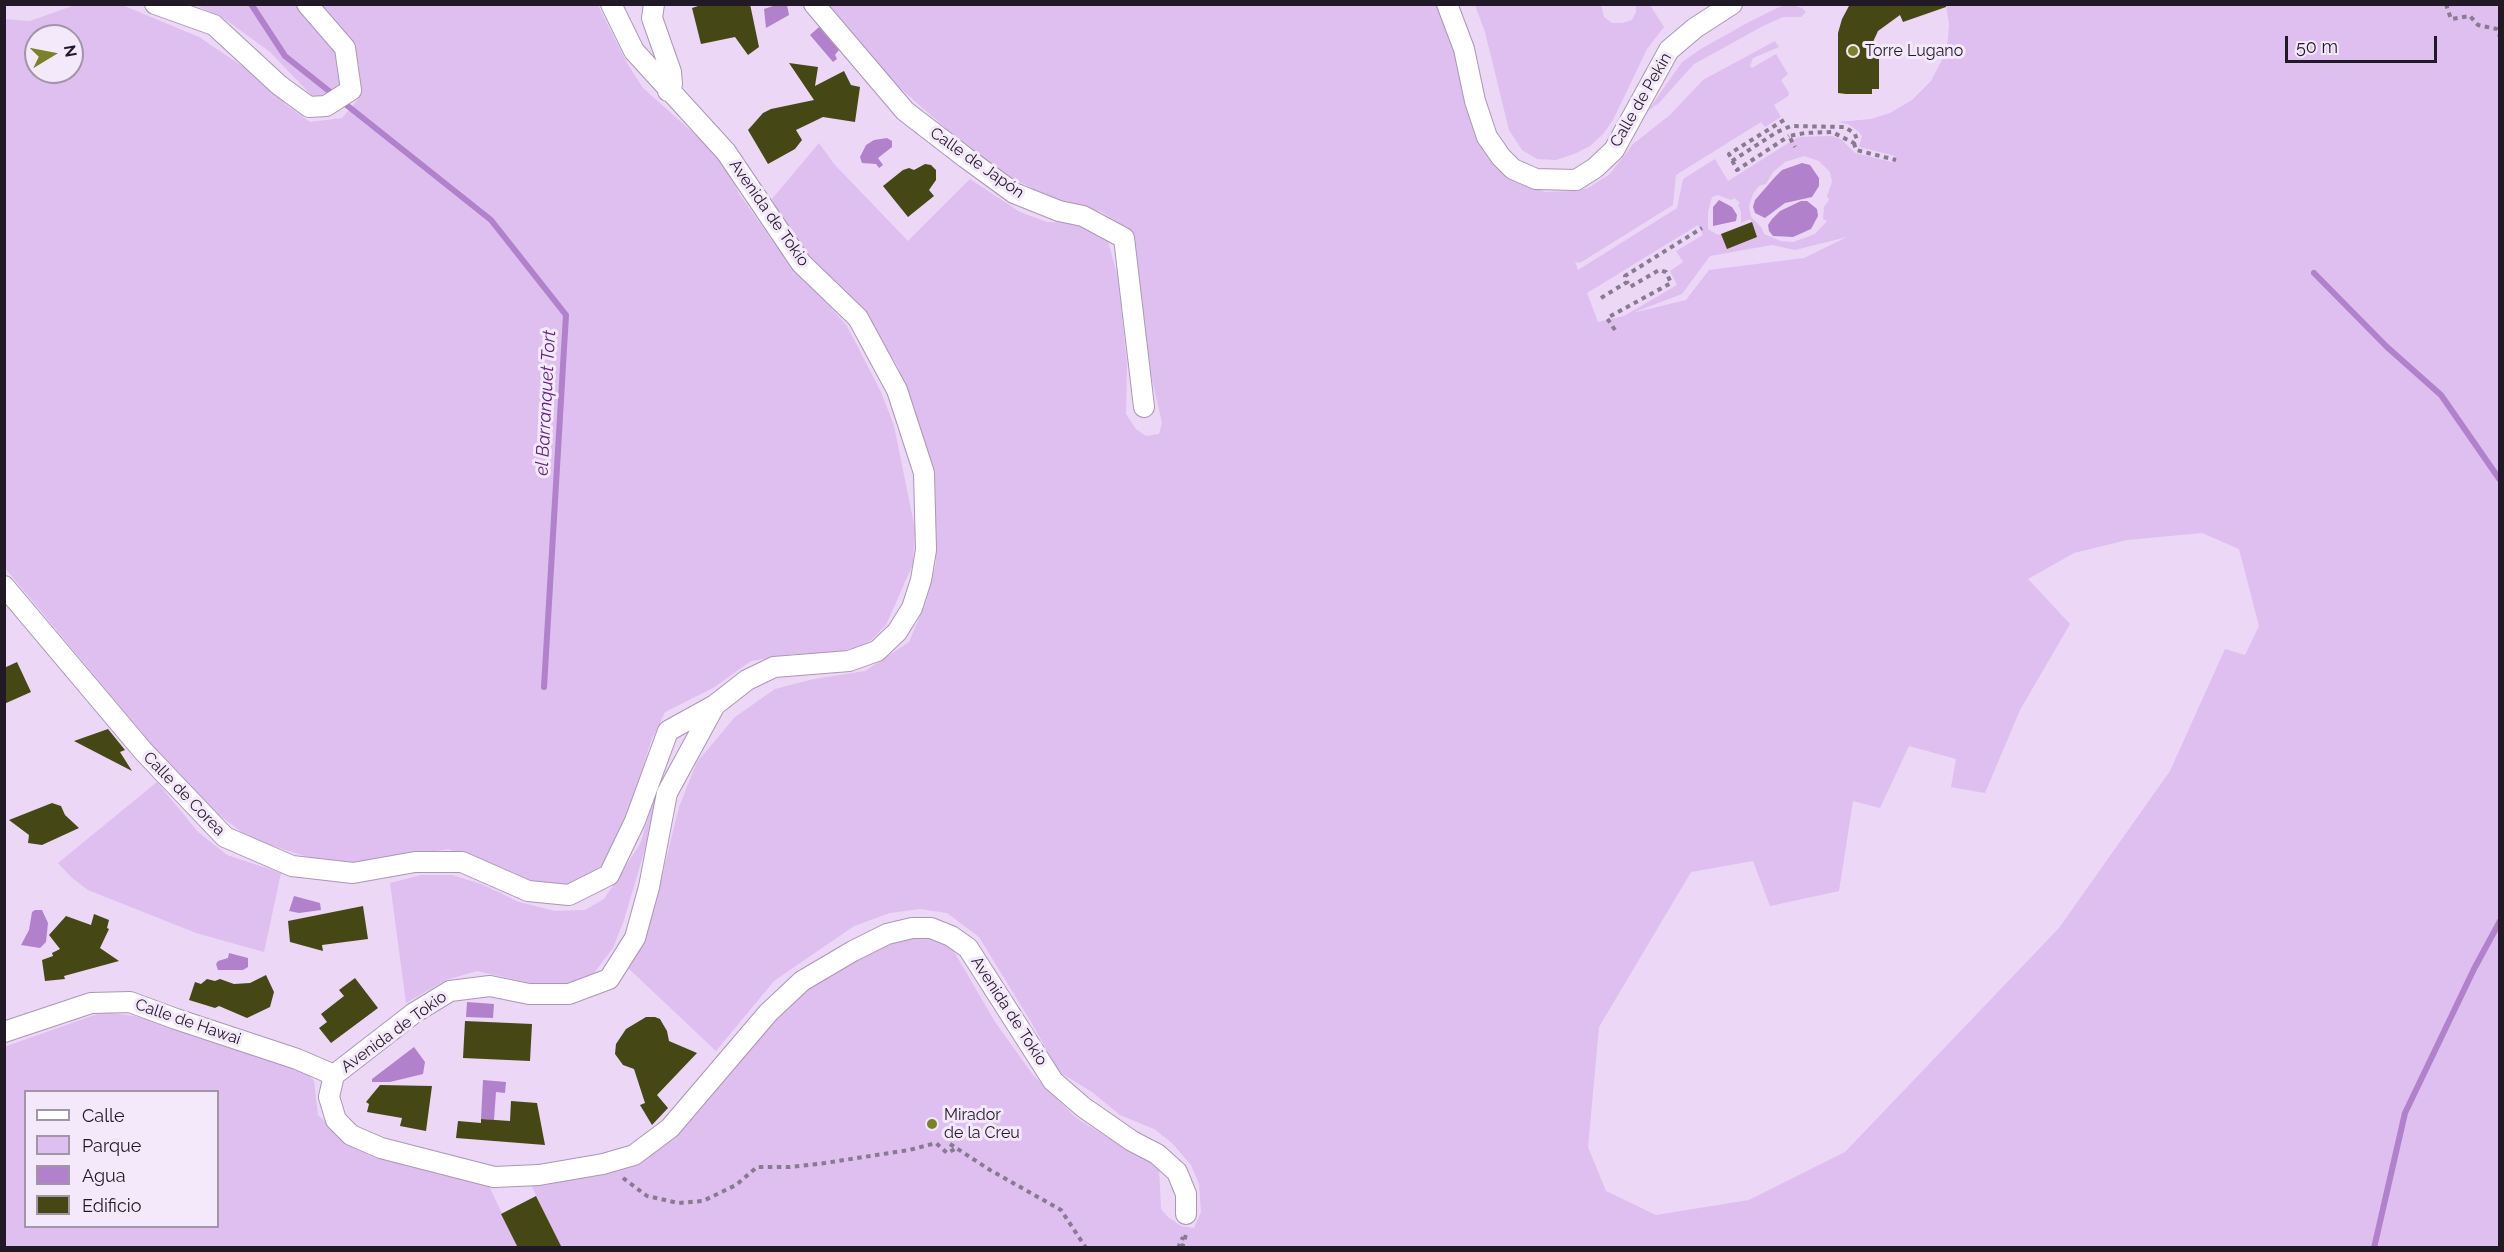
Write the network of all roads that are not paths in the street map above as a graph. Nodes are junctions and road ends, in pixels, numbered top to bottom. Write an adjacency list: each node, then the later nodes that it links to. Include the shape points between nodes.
1 (155, 4): 2 (street, via 214,25 309,107 326,106 351,90 345,48)
2 (307, 4)
3 (611, 4): 8 (street, Avenida de Tokio, via 634,51)
4 (654, 4): 8 (street, via 652,18 671,72)
5 (814, 4): 9 (street, Calle de Japón, via 905,111 966,159 1014,193 1083,216 1124,238)
6 (1447, 4): 7 (street, Calle de Pekin, via 1464,49 1487,137 1513,169 1536,180 1576,180 1595,168 1614,150 1670,50)
7 (1732, 4)
8 (668, 91): 11 (street, Avenida de Tokio, via 726,152 801,262 858,318 897,390 924,473 926,549 921,580 912,608 897,632 877,651 849,661 774,667 747,680)
9 (1144, 407)
10 (4, 586): 11 (street, Calle de Corea, via 144,752 225,837 292,866 353,873 415,862 462,862 528,891 569,895 609,875 635,821 668,731)
11 (715, 705): 13 (street, Avenida de Tokio, via 667,793 635,938 609,979 569,994 529,994 490,986 450,991 414,1013)
12 (4, 1032): 13 (street, Calle de Hawai, via 91,1003 130,1002)
13 (334, 1075): 14 (street, Avenida de Tokio, via 329,1097 336,1120 351,1135 381,1148 494,1177 539,1175 603,1164 634,1155 670,1128 768,1013 802,981 887,934 931,928 968,948 1053,1081 1083,1107 1157,1154 1177,1172 1186,1194)
14 (1186, 1214)

